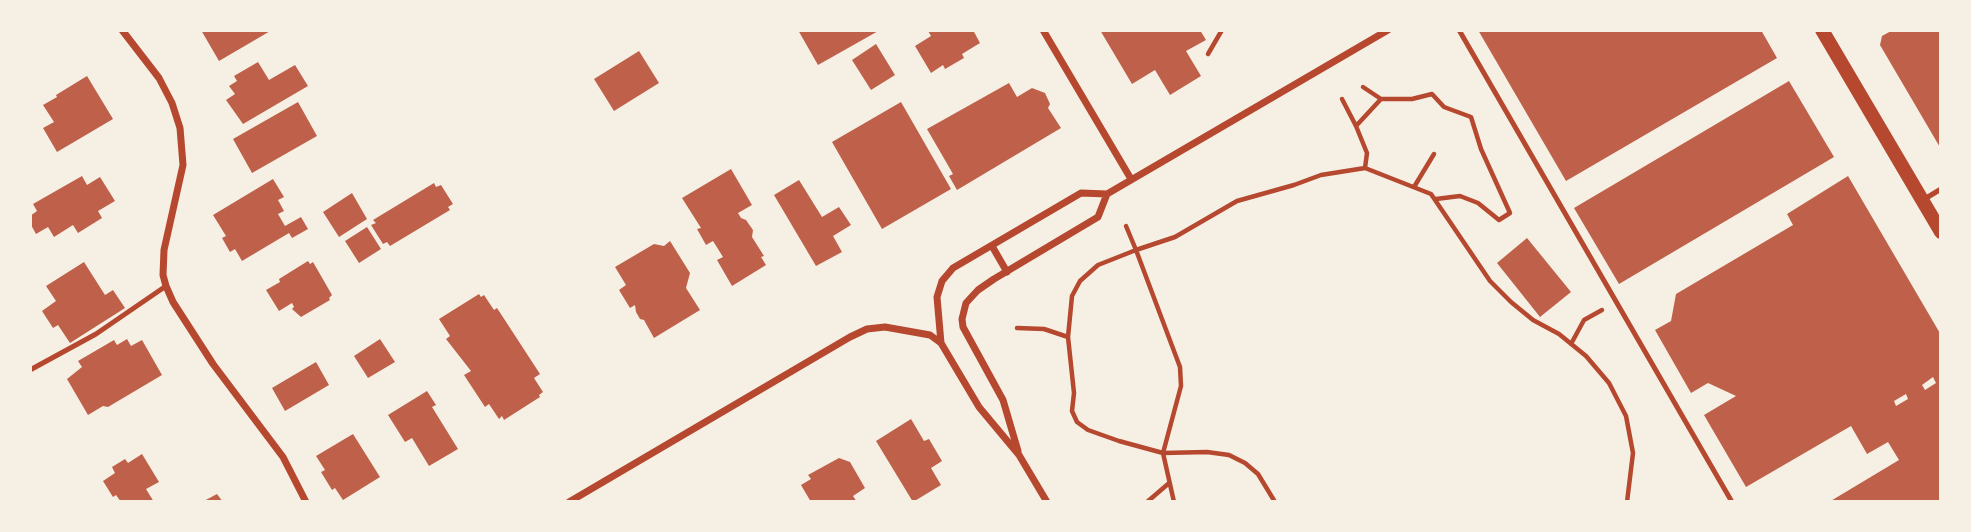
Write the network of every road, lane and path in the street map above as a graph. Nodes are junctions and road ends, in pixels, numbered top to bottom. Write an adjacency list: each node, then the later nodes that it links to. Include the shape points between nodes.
1 (122, 30): 25 (street, via 159,78 180,128 183,165 164,250)
2 (1043, 30): 14 (street)
3 (1222, 30): 7 (path)
4 (1388, 30): 14 (street)
5 (1459, 30): 26 (lane)
6 (1822, 30): 19 (main road)
7 (1209, 54)
8 (1363, 87): 10 (path)
9 (1342, 99): 11 (path)
10 (1381, 99): 11 (path); 18 (path, via 1432,94 1444,107 1471,117 1510,213 1499,220 1479,203 1460,196)
11 (1356, 126): 13 (path, via 1367,153)
12 (1434, 154): 15 (path)
13 (1366, 168): 15 (path); 23 (path, via 1321,175 1237,201 1175,237)
14 (1131, 180): 17 (street)
15 (1414, 187): 18 (path)
16 (1941, 189): 19 (lane)
17 (1107, 194): 22 (street, via 1081,193); 24 (street, via 1098,217)
18 (1435, 199): 30 (path, via 1490,281 1533,320)
19 (1923, 200): 21 (main road)
20 (1126, 226): 23 (path)
21 (1941, 232)
22 (992, 246): 24 (street); 29 (street, via 953,268 942,281 937,296)
23 (1136, 250): 28 (path, via 1098,265 1080,281 1072,296); 32 (path, via 1180,367 1181,386)
24 (1007, 272): 33 (street, via 978,290 966,303 962,319 1003,400)
25 (166, 286): 31 (lane, via 96,334); 35 (street, via 213,364 283,457)
26 (1616, 302): 30 (path, via 1584,320); 42 (lane)
27 (1017, 328): 28 (path, via 1044,329)
28 (1068, 337): 32 (path, via 1072,411 1077,422 1118,441)
29 (941, 344): 33 (street, via 979,407); 36 (street, via 930,335 901,328 867,329)
30 (1571, 344): 41 (path, via 1609,383 1626,416 1633,453)
31 (30, 370)
32 (1163, 453): 34 (path); 40 (path, via 1229,455 1258,474)
33 (1019, 455): 37 (street)
34 (1168, 484): 38 (path); 39 (path)
35 (306, 502)
36 (569, 502)
37 (1047, 502)
38 (1147, 502)
39 (1174, 502)
40 (1276, 502)
41 (1627, 502)
42 (1732, 502)

